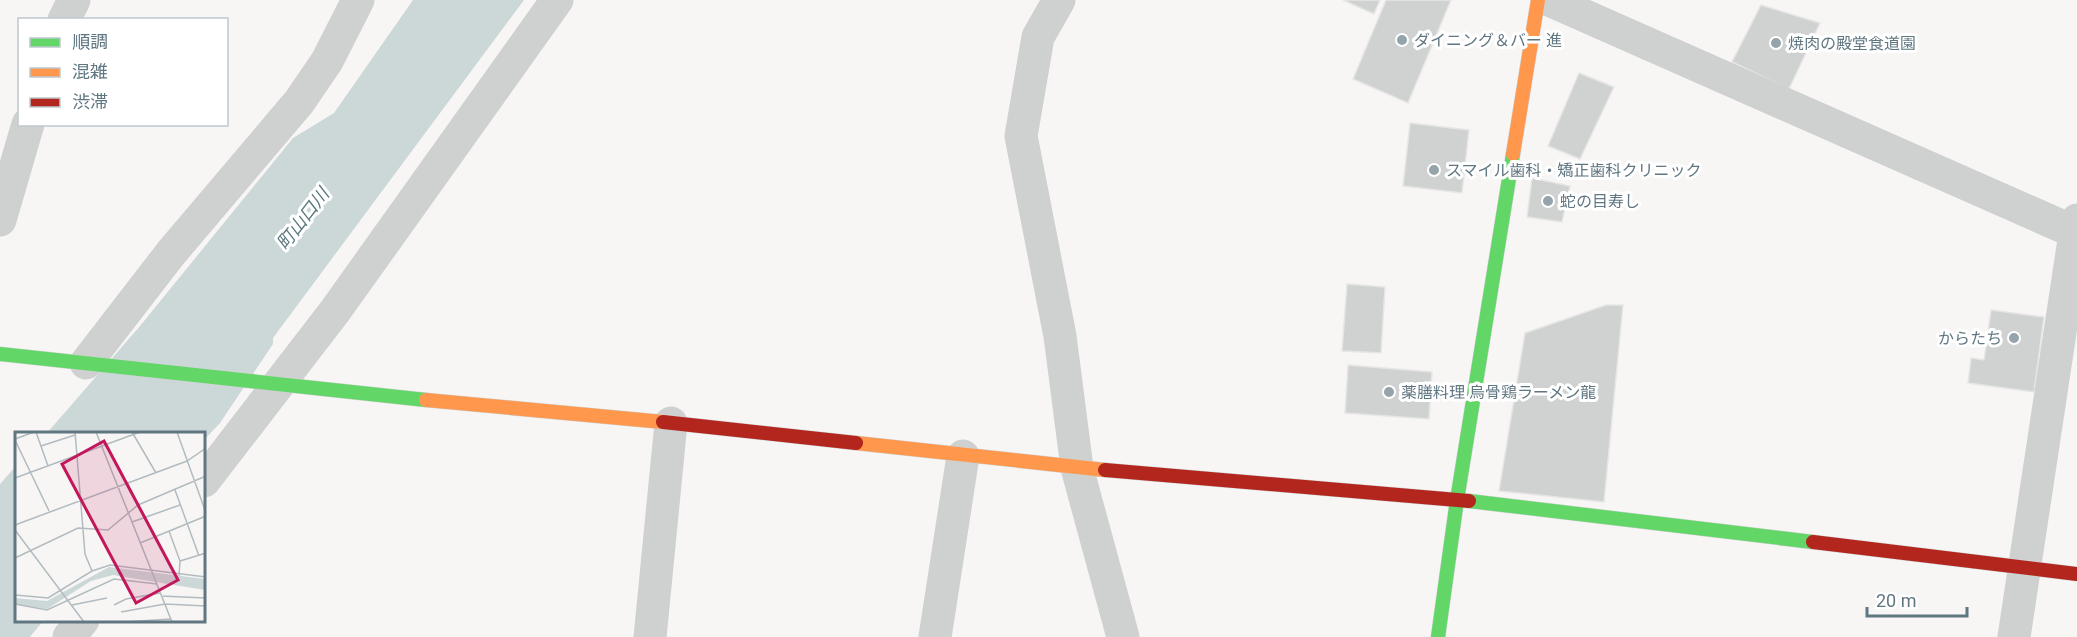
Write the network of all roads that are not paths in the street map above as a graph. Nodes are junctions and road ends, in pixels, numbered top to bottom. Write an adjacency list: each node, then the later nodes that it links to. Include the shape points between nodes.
1 (74, 0): 7 (street)
2 (358, 0): 12 (street, via 327,61 300,102 171,253)
3 (557, 0): 13 (street)
4 (1059, 0): 16 (street, via 1038,37 1021,136 1060,336)
5 (1538, 0): 18 (street)
6 (1549, 0): 10 (street)
7 (65, 18)
8 (26, 126): 9 (street)
9 (0, 220)
10 (2076, 228): 19 (street)
11 (0, 354): 12 (street)
12 (92, 364): 13 (street)
13 (272, 385): 14 (street); 17 (street)
14 (671, 423): 15 (street); 23 (street)
15 (963, 456): 16 (street); 24 (street)
16 (1077, 468): 18 (street); 25 (street)
17 (206, 478)
18 (1456, 500): 19 (street); 26 (street)
19 (2024, 568): 20 (street); 27 (street)
20 (2077, 574)
21 (82, 622): 22 (street)
22 (69, 637)
23 (650, 637)
24 (935, 637)
25 (1123, 637)
26 (1438, 637)
27 (2014, 637)

